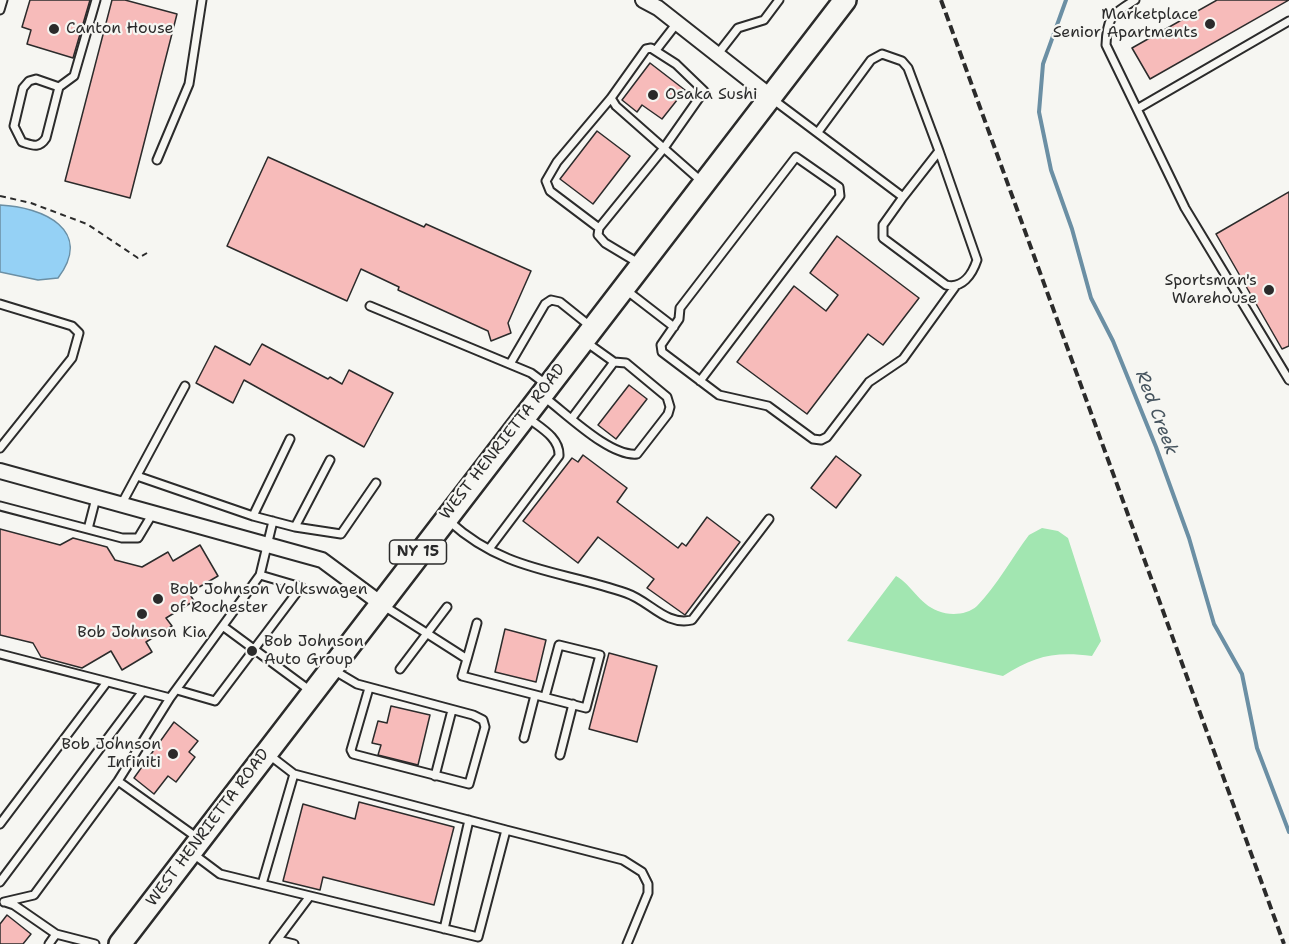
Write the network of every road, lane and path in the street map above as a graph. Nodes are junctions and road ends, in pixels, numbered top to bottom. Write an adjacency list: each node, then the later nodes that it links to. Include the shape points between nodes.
1 (3, 0): 9 (lane)
2 (96, 0): 14 (lane, via 74,76)
3 (202, 0): 21 (lane, via 189,84)
4 (644, 0): 8 (street)
5 (779, 0): 13 (lane, via 764,20 738,28)
6 (844, 0): 15 (main road, WEST HENRIETTA ROAD / NY 15)
7 (1135, 0): 17 (lane, via 1111,15 1106,45)
8 (662, 4): 11 (street)
9 (0, 10)
10 (1289, 21): 17 (lane)
11 (677, 23): 12 (lane); 13 (street)
12 (656, 50): 16 (lane, via 646,49); 19 (lane, via 705,91)
13 (717, 55): 15 (street)
14 (59, 87): 14 (lane, via 36,79 23,88 14,126 22,142 42,144)
15 (770, 96): 18 (lane); 22 (main road, WEST HENRIETTA ROAD / NY 15)
16 (611, 98): 19 (lane); 25 (lane, via 557,162 546,181 550,191)
17 (1137, 109): 36 (lane, via 1185,208)
18 (818, 132): 20 (lane, via 871,60 882,54 893,56 908,68); 24 (lane)
19 (664, 148): 22 (lane); 25 (lane)
20 (939, 151): 24 (lane); 29 (lane, via 977,260 962,284)
21 (157, 160)
22 (703, 183): 27 (main road, WEST HENRIETTA ROAD / NY 15)
23 (0, 196): 26 (path, via 32,203 87,224 138,258)
24 (903, 197): 29 (lane, via 883,225 883,238 946,285)
25 (599, 228): 27 (lane, via 597,236 604,243)
26 (147, 253)
27 (640, 264): 28 (main road, WEST HENRIETTA ROAD / NY 15)
28 (622, 287): 32 (lane); 33 (main road, WEST HENRIETTA ROAD / NY 15)
29 (955, 287): 37 (lane, via 903,359 869,382 821,440 813,439 768,406 719,395)
30 (0, 304): 43 (lane, via 72,326 79,333 72,358)
31 (370, 306): 35 (lane)
32 (674, 327): 37 (lane, via 661,345 662,352); 37 (lane, via 680,308 792,159 801,158 839,187 840,196)
33 (586, 333): 34 (lane); 35 (lane, via 560,302 551,300); 39 (main road, WEST HENRIETTA ROAD / NY 15)
34 (614, 362): 41 (lane); 41 (lane, via 626,363 667,397 668,414 647,444 637,454 628,455 614,450)
35 (510, 364): 39 (lane, via 531,373)
36 (1289, 380)
37 (700, 381)
38 (185, 386): 46 (lane)
39 (543, 389): 40 (main road, WEST HENRIETTA ROAD / NY 15); 41 (lane)
40 (524, 415): 53 (main road, WEST HENRIETTA ROAD / NY 15); 59 (lane, via 554,439 560,448 559,456)
41 (572, 418)
42 (290, 439): 52 (lane)
43 (0, 448)
44 (330, 460): 56 (lane)
45 (0, 471): 48 (street)
46 (137, 476): 49 (lane); 52 (lane)
47 (376, 483): 56 (lane, via 341,534)
48 (96, 498): 49 (street); 57 (lane)
49 (121, 505): 51 (street)
50 (0, 506): 57 (lane)
51 (153, 513): 57 (lane, via 138,538 122,538); 58 (street)
52 (253, 516): 55 (lane)
53 (445, 517): 59 (lane); 61 (main road, WEST HENRIETTA ROAD / NY 15)
54 (769, 519): 59 (lane, via 692,620 683,622 661,615 629,594 512,562)
55 (273, 521): 56 (lane); 58 (lane)
56 (295, 527)
57 (88, 528)
58 (268, 544): 60 (lane); 61 (street, via 322,561)
59 (489, 549)
60 (260, 575): 64 (lane); 66 (lane, via 301,587)
61 (380, 603): 65 (lane); 69 (main road, WEST HENRIETTA ROAD / NY 15)
62 (447, 607): 65 (lane)
63 (477, 623): 68 (lane)
64 (224, 627): 66 (lane); 73 (lane)
65 (427, 633): 68 (lane); 70 (lane)
66 (254, 648): 73 (lane, via 215,701); 75 (lane)
67 (0, 654): 71 (lane)
68 (467, 659): 76 (lane, via 462,676)
69 (330, 668): 72 (lane); 75 (main road, WEST HENRIETTA ROAD / NY 15)
70 (400, 669)
71 (107, 682): 74 (lane); 88 (lane)
72 (369, 688): 80 (lane); 85 (lane, via 353,754)
73 (177, 690): 78 (lane)
74 (143, 691): 78 (lane); 91 (lane)
75 (312, 692): 82 (main road, WEST HENRIETTA ROAD / NY 15)
76 (535, 695): 77 (lane); 81 (lane)
77 (545, 697): 79 (lane); 79 (lane, via 559,645 600,655 586,708)
78 (170, 698): 86 (lane)
79 (573, 704): 83 (lane)
80 (452, 710): 85 (lane); 85 (lane, via 483,720 485,727 469,784)
81 (524, 738)
82 (266, 752): 84 (lane); 90 (main road, WEST HENRIETTA ROAD / NY 15)
83 (560, 755)
84 (294, 774): 87 (lane); 92 (lane)
85 (435, 776)
86 (118, 781): 90 (lane); 94 (lane, via 34,895)
87 (469, 820): 89 (lane); 95 (lane)
88 (0, 825)
89 (506, 830): 97 (lane); 103 (lane, via 623,860 642,872 648,893)
90 (194, 845): 92 (lane, via 220,874); 101 (main road, WEST HENRIETTA ROAD / NY 15)
91 (0, 882)
92 (262, 884): 93 (lane)
93 (310, 896): 95 (lane); 98 (lane)
94 (2, 901): 96 (lane)
95 (444, 929): 97 (lane)
96 (56, 934): 99 (lane); 100 (lane)
97 (476, 941)
98 (276, 942): 102 (lane)
99 (48, 944)
100 (95, 944)
101 (120, 944)
102 (294, 944)
103 (627, 944)

